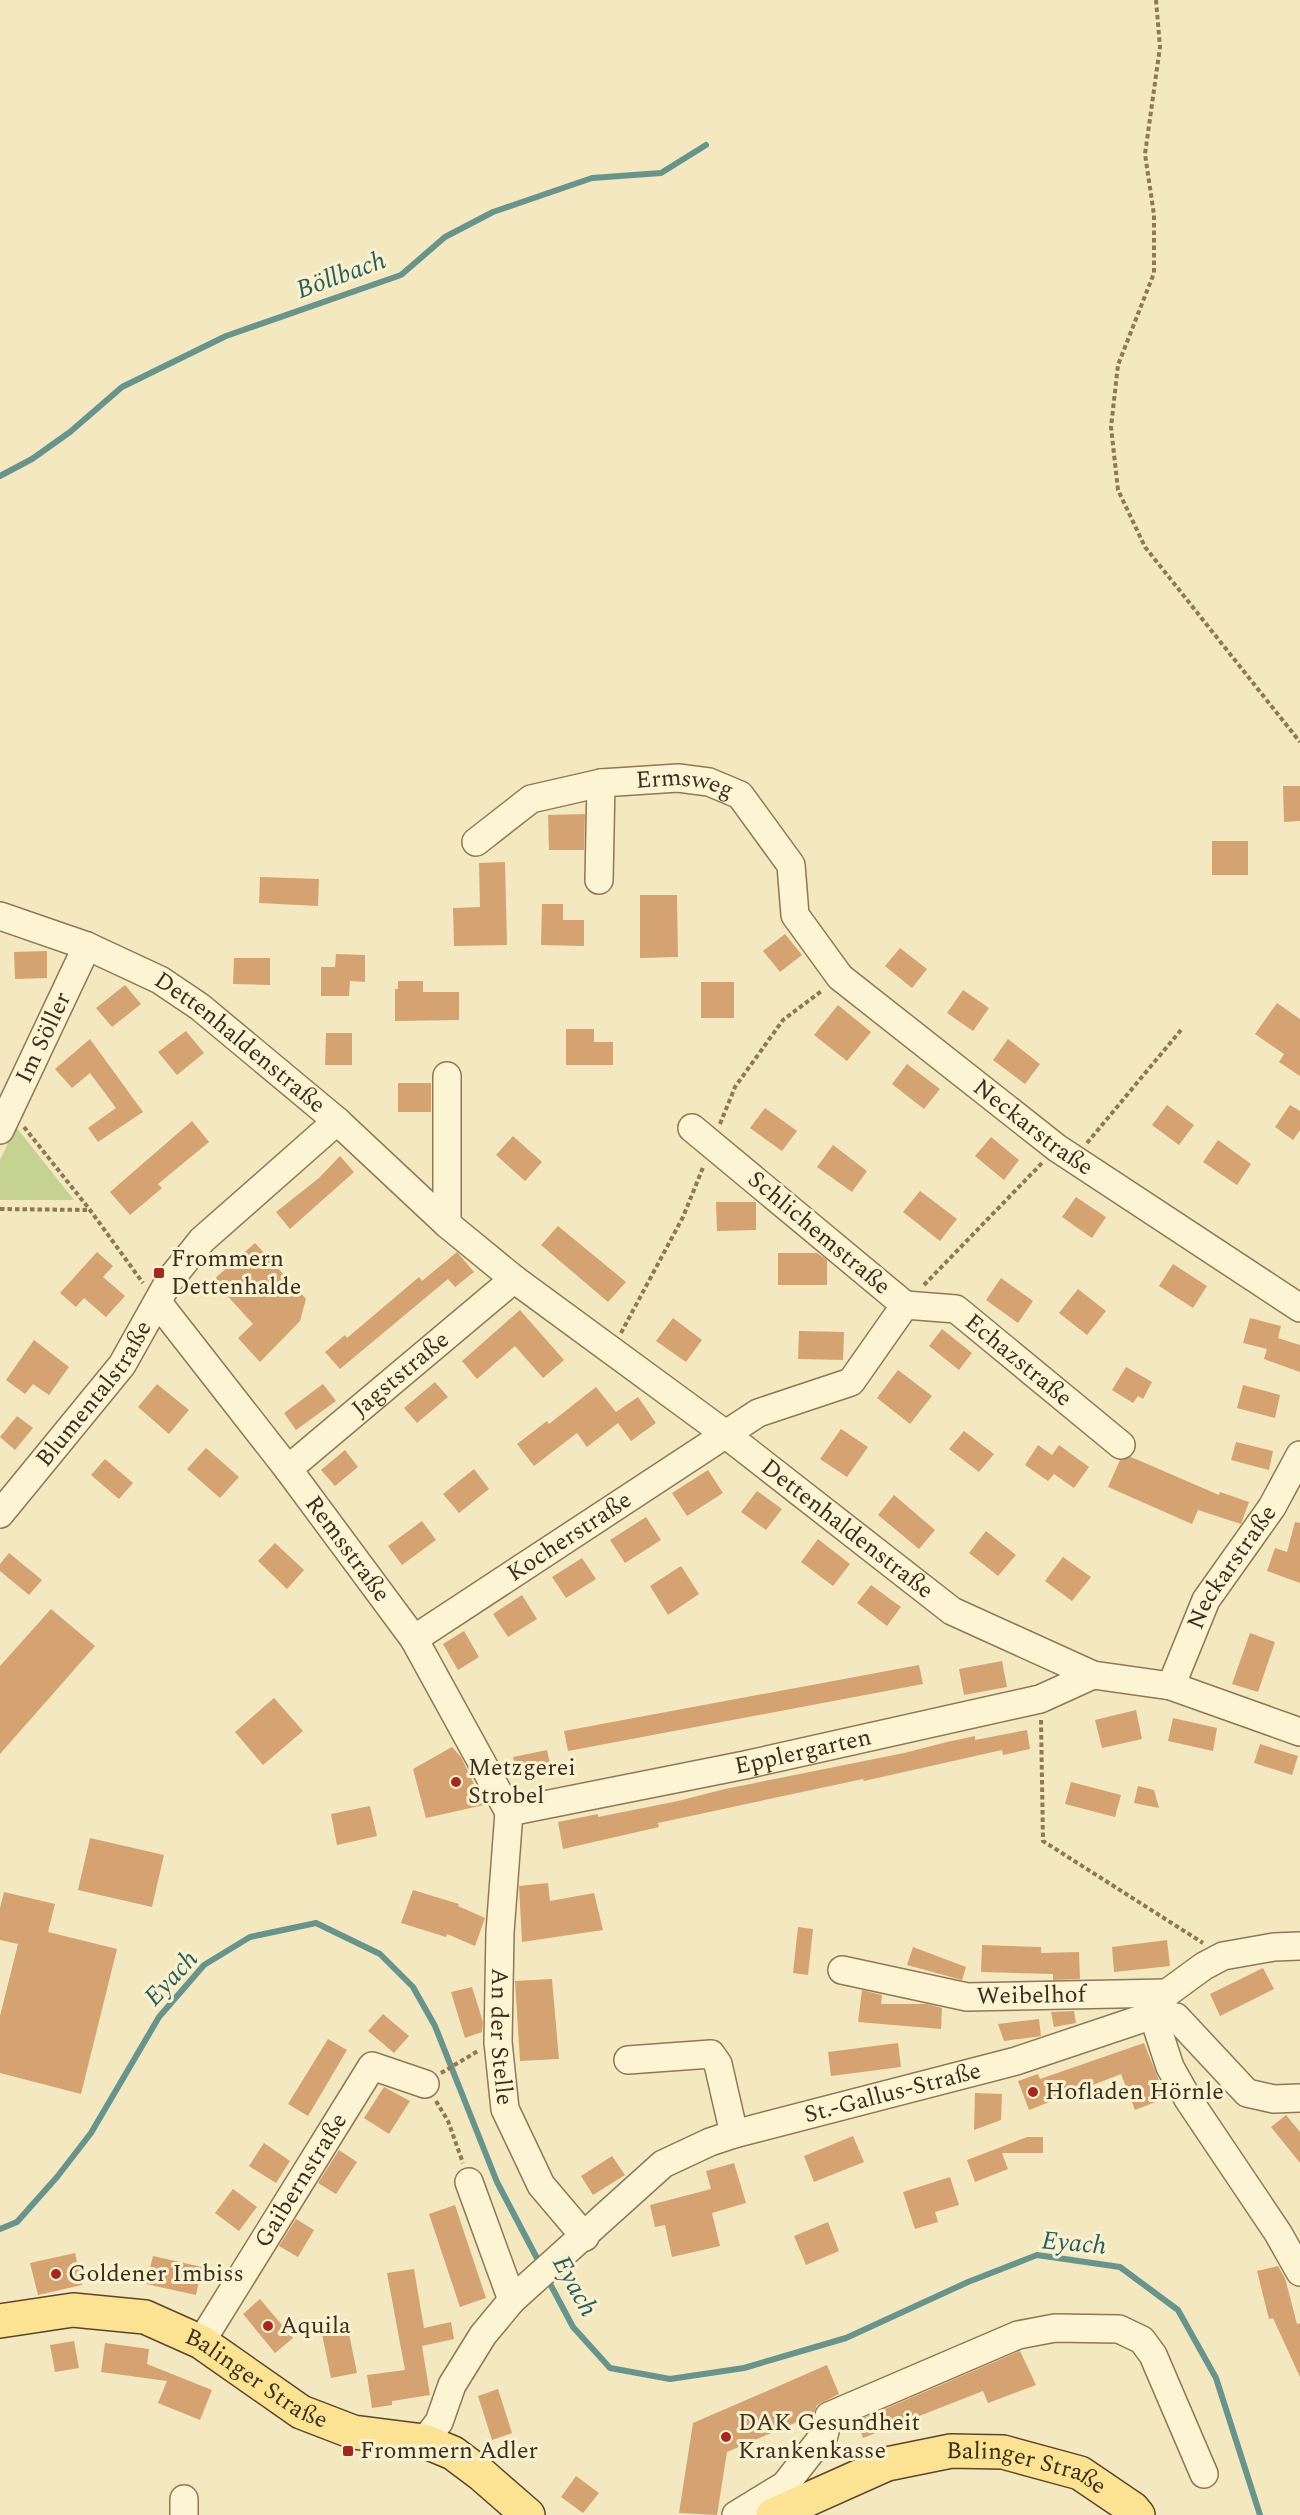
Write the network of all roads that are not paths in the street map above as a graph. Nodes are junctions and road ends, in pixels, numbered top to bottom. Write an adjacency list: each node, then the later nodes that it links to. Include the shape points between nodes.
1 (601, 783): 2 (street, Ermsweg, via 531,799); 3 (street, Ermsweg); 4 (street, Ermsweg, via 678,778 709,782 740,795 791,865)
2 (477, 842)
3 (599, 880)
4 (795, 915): 15 (street, Neckarstraße, via 840,977 1057,1148)
5 (0, 916): 6 (street, Dettenhaldenstraße)
6 (87, 946): 8 (street, Im Söller); 9 (street, Dettenhaldenstraße, via 160,980 200,1007)
7 (447, 1076): 11 (street)
8 (5, 1120)
9 (337, 1121): 11 (street, Dettenhaldenstraße); 13 (street, Blumentalstraße, via 202,1240 169,1281)
10 (702, 1136): 14 (street, Schlichemstraße)
11 (447, 1224): 12 (street, Dettenhaldenstraße)
12 (514, 1279): 16 (street, Dettenhaldenstraße); 19 (street, Jagststraße)
13 (159, 1304): 19 (street, Remsstraße); 20 (street, Blumentalstraße, via 122,1365)
14 (905, 1305): 16 (street, Schlichemstraße, via 852,1382 758,1413); 17 (street, Echazstraße, via 956,1309)
15 (1300, 1308)
16 (724, 1433): 21 (street, Kocherstraße); 22 (street, Dettenhaldenstraße, via 952,1611)
17 (1121, 1445)
18 (1300, 1455): 23 (street, Neckarstraße, via 1272,1507 1206,1600)
19 (288, 1469): 21 (street, Remsstraße)
20 (0, 1514)
21 (414, 1639): 25 (street, Remsstraße)
22 (1093, 1675): 23 (street, Dettenhaldenstraße); 25 (street, Epplergarten, via 1040,1699)
23 (1171, 1686): 24 (street, Dettenhaldenstraße)
24 (1300, 1732)
25 (509, 1812): 35 (street, An der Stelle, via 500,1932 498,2042 506,2109 541,2185)
26 (1300, 1946): 28 (street, via 1224,1956)
27 (842, 1970): 28 (street, Weibelhof, via 967,1997)
28 (1167, 1993): 29 (street)
29 (1153, 2015): 32 (street, via 1176,2018 1247,2093 1274,2099); 33 (street, St.-Gallus-Straße, via 1016,2061); 36 (street, via 1170,2067 1188,2099)
30 (628, 2060): 33 (street, via 711,2054 718,2064)
31 (433, 2078): 39 (street, Gaibernstraße, via 372,2066)
32 (1300, 2098)
33 (734, 2134): 35 (street, St.-Gallus-Straße, via 663,2164)
34 (469, 2182): 37 (street)
35 (578, 2243): 37 (street, St.-Gallus-Straße)
36 (1300, 2272)
37 (521, 2292): 40 (street, St.-Gallus-Straße, via 483,2334 452,2385 439,2422)
38 (0, 2321): 39 (main road, Balinger Straße, via 73,2310 146,2316)
39 (201, 2342): 40 (main road, Balinger Straße, via 301,2412 353,2433)
40 (423, 2442): 42 (main road, Balinger Straße, via 453,2453)
41 (1204, 2474): 43 (street, via 1153,2355 1142,2340 1119,2329 1055,2328 1018,2334 829,2416 824,2435 784,2485)
42 (528, 2515)
43 (736, 2515)
44 (773, 2515): 45 (main road, Balinger Straße, via 887,2464 951,2451 1003,2452 1080,2473)
45 (1138, 2515)

